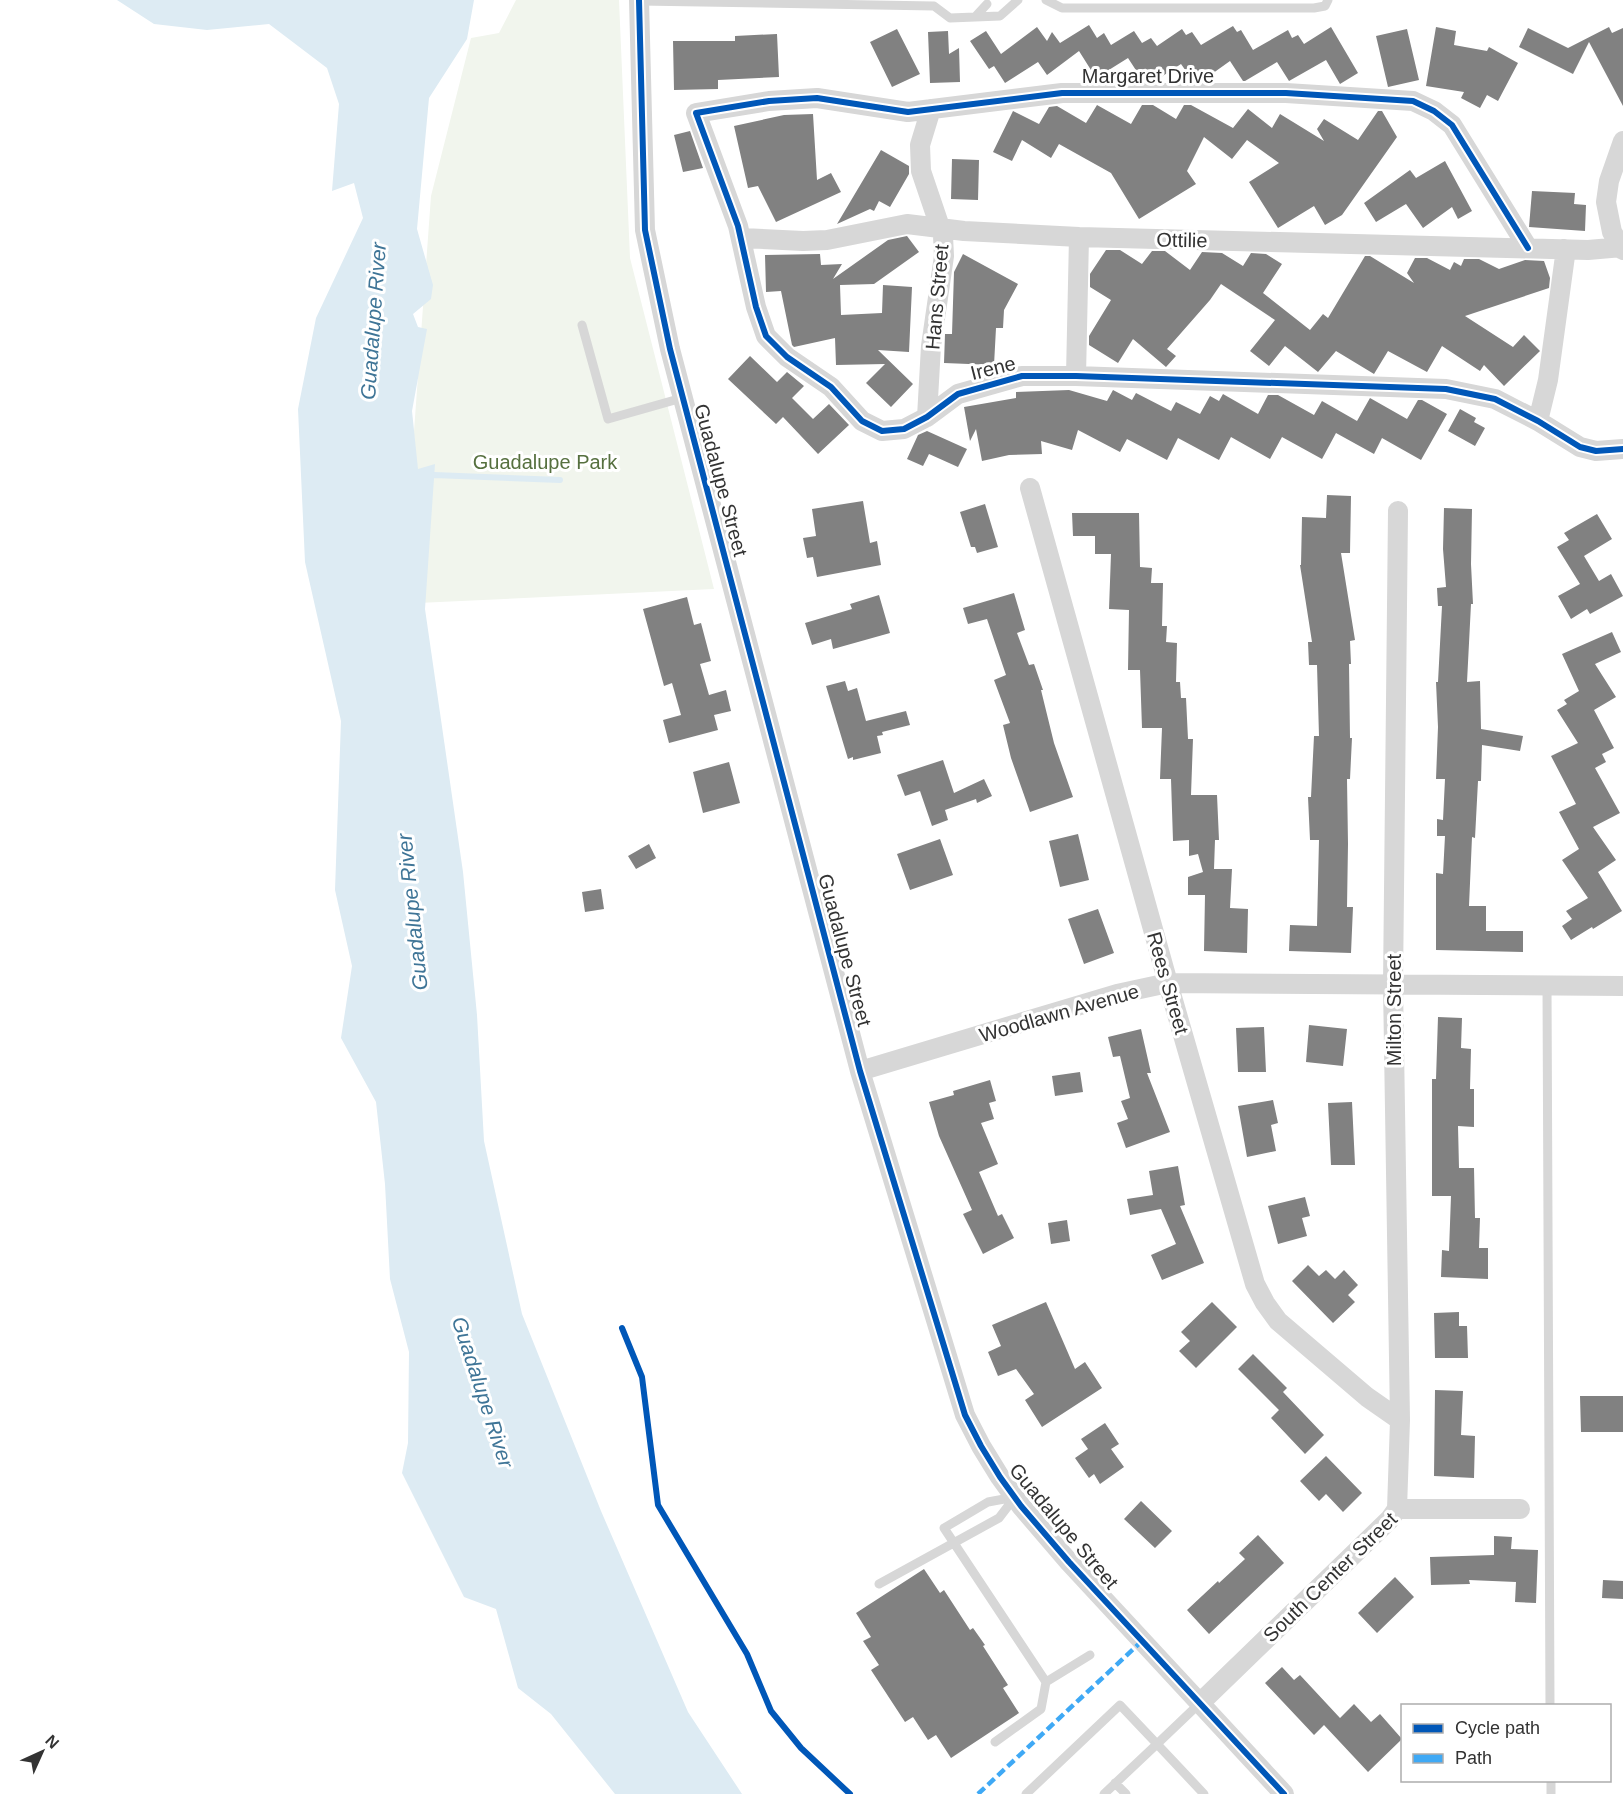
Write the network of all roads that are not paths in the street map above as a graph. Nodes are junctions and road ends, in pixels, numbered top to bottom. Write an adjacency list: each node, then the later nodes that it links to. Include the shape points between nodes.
1 (639, 0): 5 (lane); 20 (street, Guadalupe Street, via 645,230)
2 (1018, 0): 8 (lane, via 1000,16)
3 (1046, 0): 4 (lane, via 1062,8 1314,8 1324,6)
4 (1328, 0)
5 (716, 1): 6 (lane)
6 (768, 2): 8 (lane, via 934,6 950,18)
7 (987, 4): 8 (lane)
8 (975, 17)
9 (931, 109): 10 (street, Margaret Drive, via 908,112 817,98); 12 (street, Hans Street, via 920,145 921,171); 15 (street, Margaret Drive, via 1062,93 1286,93 1413,101 1452,125)
10 (696, 113): 14 (street, Irene)
11 (1623, 141): 16 (street, via 1606,202 1612,232)
12 (940, 227): 13 (street, Ottilie); 14 (street, Ottilie, via 907,224 827,240); 21 (street, Hans Street, via 944,256)
13 (1078, 237): 15 (street, Ottilie); 19 (street)
14 (742, 238): 21 (street, Irene, via 766,336 787,357 831,387 862,421 882,431 904,429)
15 (1528, 248): 17 (street, Ottilie)
16 (1622, 248): 17 (street, Ottilie)
17 (1564, 249): 22 (street, via 1548,380)
18 (582, 325): 20 (lane, via 608,419)
19 (1076, 376): 21 (street, Irene, via 1022,376 1006,380 958,394); 22 (street, Irene, via 1446,389 1495,399)
20 (682, 398): 30 (street, Guadalupe Street)
21 (927, 417)
22 (1538, 421): 23 (street, Irene, via 1580,447)
23 (1623, 449)
24 (1030, 488): 26 (street, Rees Street)
25 (1398, 511): 27 (street, Milton Street)
26 (1168, 983): 27 (street, Woodlawn Avenue); 30 (street, Woodlawn Avenue, via 1117,994); 31 (street, Rees Street, via 1248,1263 1265,1303 1278,1321)
27 (1393, 985): 28 (street, Woodlawn Avenue); 31 (street, Milton Street)
28 (1547, 986): 29 (street, Woodlawn Avenue); 40 (lane)
29 (1623, 986)
30 (860, 1071): 32 (street, Guadalupe Street, via 965,1415)
31 (1400, 1420): 33 (street, Milton Street)
32 (1015, 1497): 35 (lane, via 999,1518); 35 (lane, via 988,1502 944,1528); 39 (street, Guadalupe Street, via 1069,1562)
33 (1397, 1509): 34 (street, South Center Street); 39 (street, South Center Street)
34 (1520, 1509)
35 (954, 1542): 36 (lane); 38 (lane)
36 (879, 1584)
37 (1090, 1654): 38 (lane)
38 (1046, 1682): 41 (lane, via 1041,1709)
39 (1200, 1703): 42 (lane); 48 (street, Guadalupe Street)
40 (1550, 1704)
41 (995, 1742)
42 (1157, 1744): 43 (lane); 44 (lane, via 1120,1705); 47 (lane)
43 (1115, 1783): 45 (lane); 46 (lane)
44 (1026, 1794)
45 (1104, 1794)
46 (1126, 1794)
47 (1204, 1794)
48 (1284, 1794)

